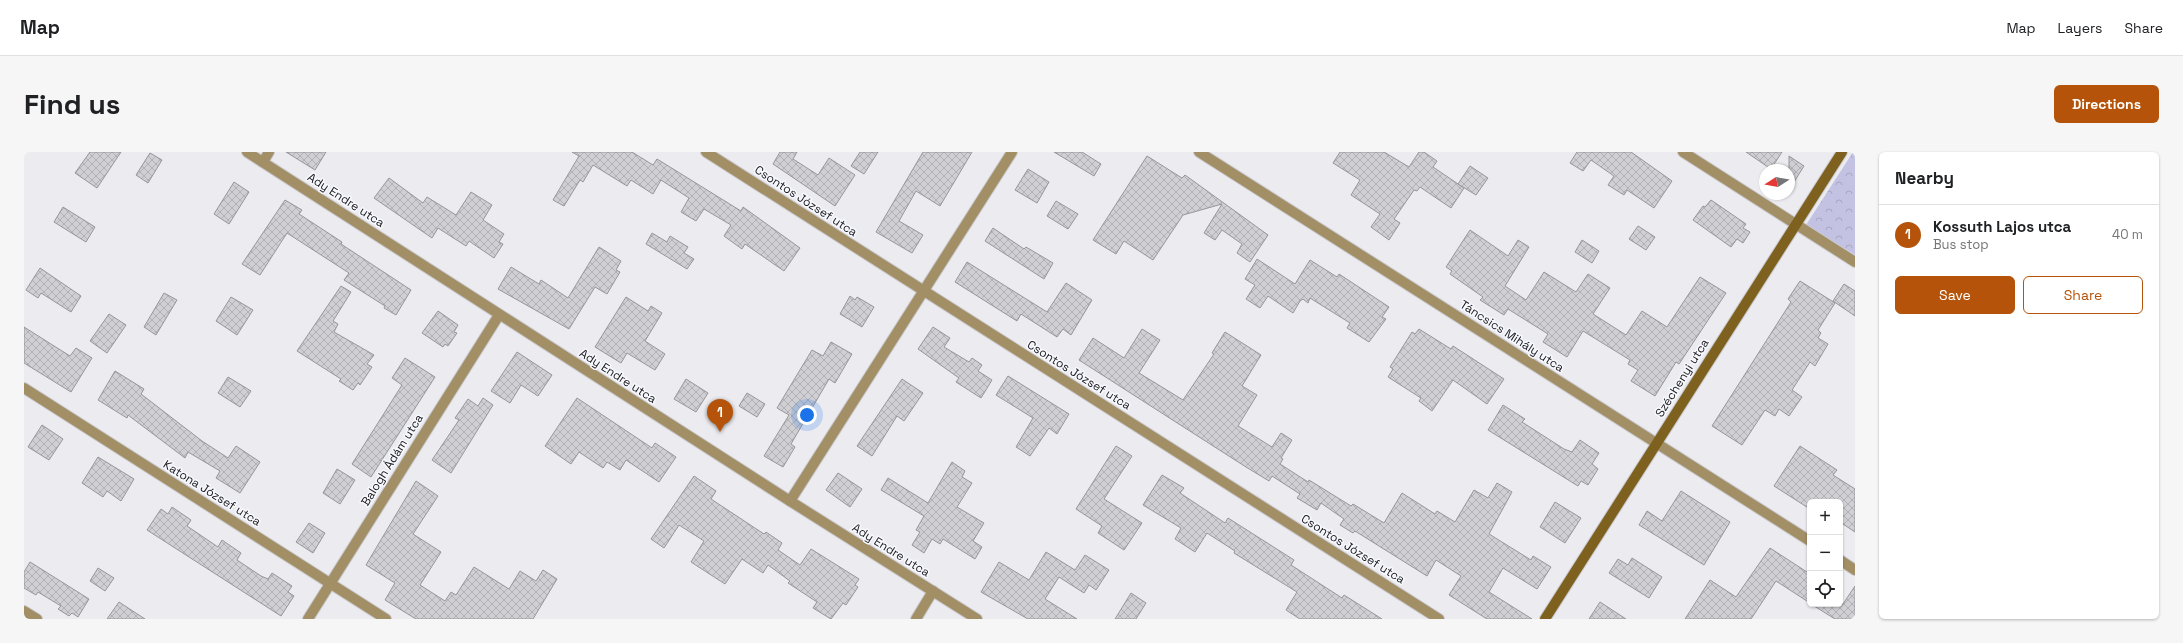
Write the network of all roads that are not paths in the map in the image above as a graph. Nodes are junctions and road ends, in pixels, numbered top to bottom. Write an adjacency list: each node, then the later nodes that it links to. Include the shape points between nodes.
1 (247, 152): 8 (street, Ady Endre utca)
2 (270, 152): 8 (street)
3 (706, 152): 11 (street, Csontos József utca)
4 (1012, 152): 11 (street)
5 (1199, 152): 14 (street, Táncsics Mihály utca)
6 (1683, 152): 9 (street)
7 (1842, 152): 9 (street, Széchenyi utca)
8 (263, 162): 12 (street, Ady Endre utca)
9 (1796, 224): 10 (street); 14 (street, Széchenyi utca)
10 (1855, 262)
11 (922, 290): 15 (street); 27 (street, Csontos József utca)
12 (499, 315): 15 (street, Ady Endre utca); 19 (street, Balogh Ádám utca)
13 (24, 388): 19 (street, Katona József utca)
14 (1656, 443): 16 (street, Táncsics Mihály utca); 28 (street, Széchenyi utca)
15 (790, 501): 20 (street, Ady Endre utca)
16 (1807, 539)
17 (1843, 562): 18 (street)
18 (1855, 570)
19 (330, 583): 23 (street, Balogh Ádám utca); 24 (street, Katona József utca)
20 (933, 591): 25 (street); 26 (street, Ady Endre utca)
21 (24, 610): 22 (street)
22 (37, 619)
23 (308, 619)
24 (386, 619)
25 (916, 619)
26 (977, 619)
27 (1439, 619)
28 (1545, 619)

